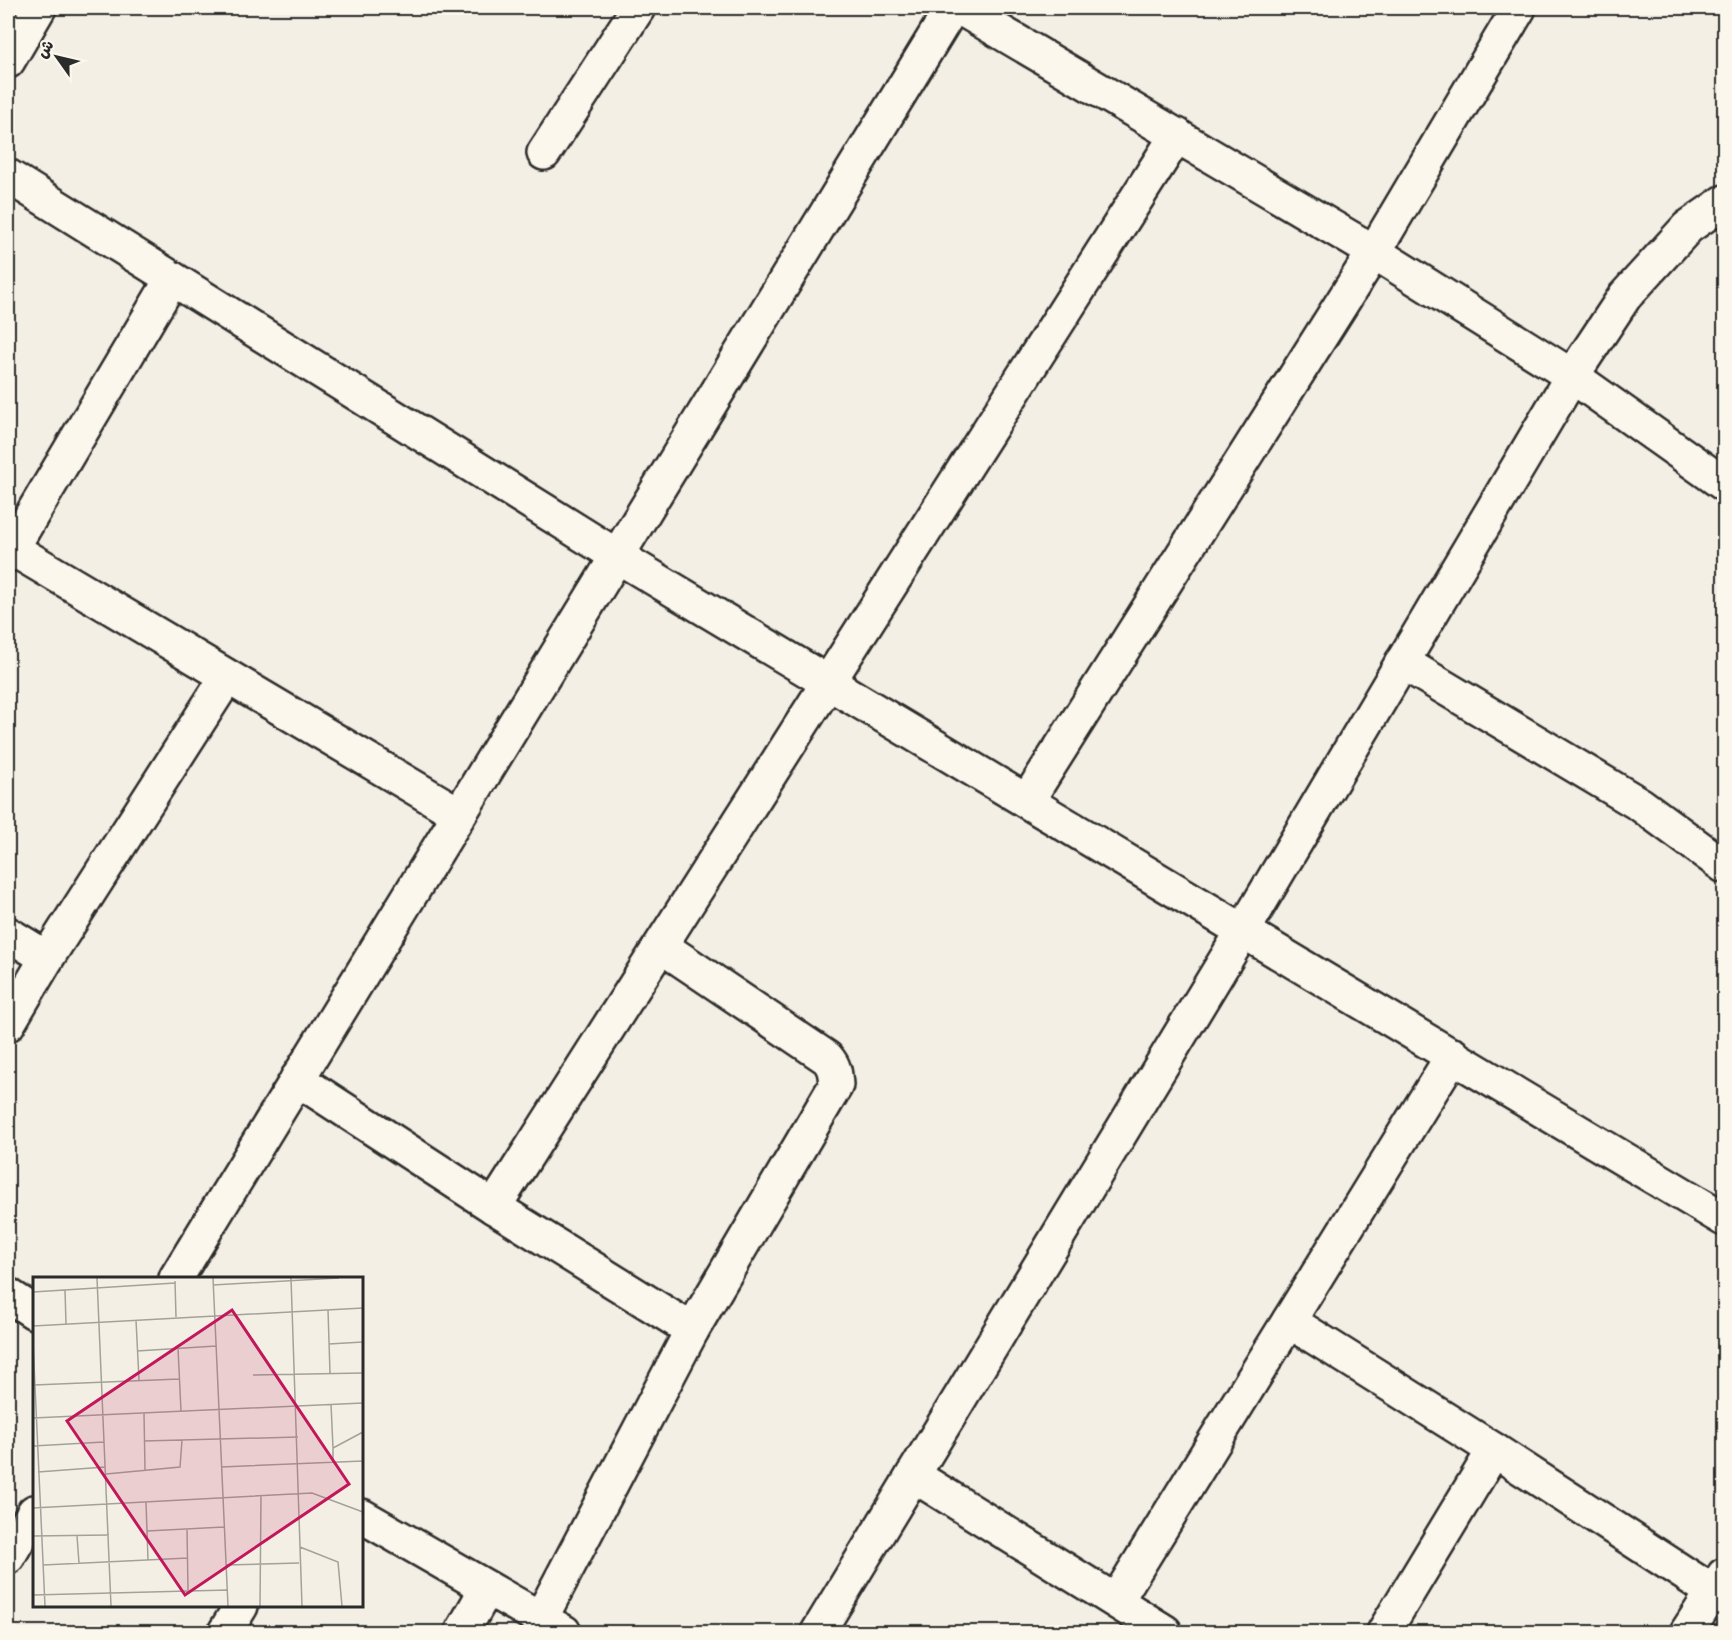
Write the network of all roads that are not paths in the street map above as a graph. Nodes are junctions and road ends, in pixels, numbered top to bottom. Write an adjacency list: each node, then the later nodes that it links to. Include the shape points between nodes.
1 (39, 8): 6 (street)
2 (638, 8): 8 (street)
3 (952, 8): 16 (street)
4 (960, 8): 7 (street)
5 (1510, 11): 11 (street)
6 (8, 61)
7 (1177, 135): 11 (street); 19 (street)
8 (544, 153)
9 (8, 176): 12 (street)
10 (1725, 202): 13 (street, via 1688,227 1625,296)
11 (1374, 252): 13 (street); 20 (street)
12 (172, 279): 15 (street); 16 (street)
13 (1572, 376): 14 (street); 17 (street)
14 (1725, 484)
15 (10, 551): 18 (street)
16 (617, 556): 19 (street); 21 (street)
17 (1402, 662): 22 (street, via 1641,805); 23 (street)
18 (227, 677): 21 (street); 26 (street)
19 (829, 683): 20 (street); 25 (street)
20 (1027, 801): 23 (street)
21 (459, 814): 29 (street)
22 (1725, 866)
23 (1243, 931): 28 (street); 38 (street)
24 (8, 934): 26 (street)
25 (661, 946): 30 (street); 36 (street, via 827,1058 835,1072 836,1085)
26 (47, 958): 27 (street)
27 (8, 1023)
28 (1453, 1055): 31 (street); 35 (street)
29 (297, 1078): 30 (street); 32 (street)
30 (494, 1207): 36 (street)
31 (1721, 1210)
32 (177, 1277)
33 (8, 1295): 34 (street)
34 (33, 1311)
35 (1289, 1321): 37 (street); 44 (street)
36 (692, 1330): 46 (street)
37 (1494, 1450): 42 (street); 51 (street)
38 (913, 1474): 44 (street); 49 (street)
39 (33, 1514): 41 (street)
40 (363, 1517): 43 (street)
41 (8, 1557)
42 (1719, 1583): 52 (street)
43 (487, 1588): 46 (street); 48 (street)
44 (1116, 1601): 50 (street)
45 (240, 1607): 47 (street)
46 (552, 1625)
47 (225, 1632)
48 (462, 1632)
49 (818, 1632)
50 (1165, 1632)
51 (1384, 1632)
52 (1687, 1632)

